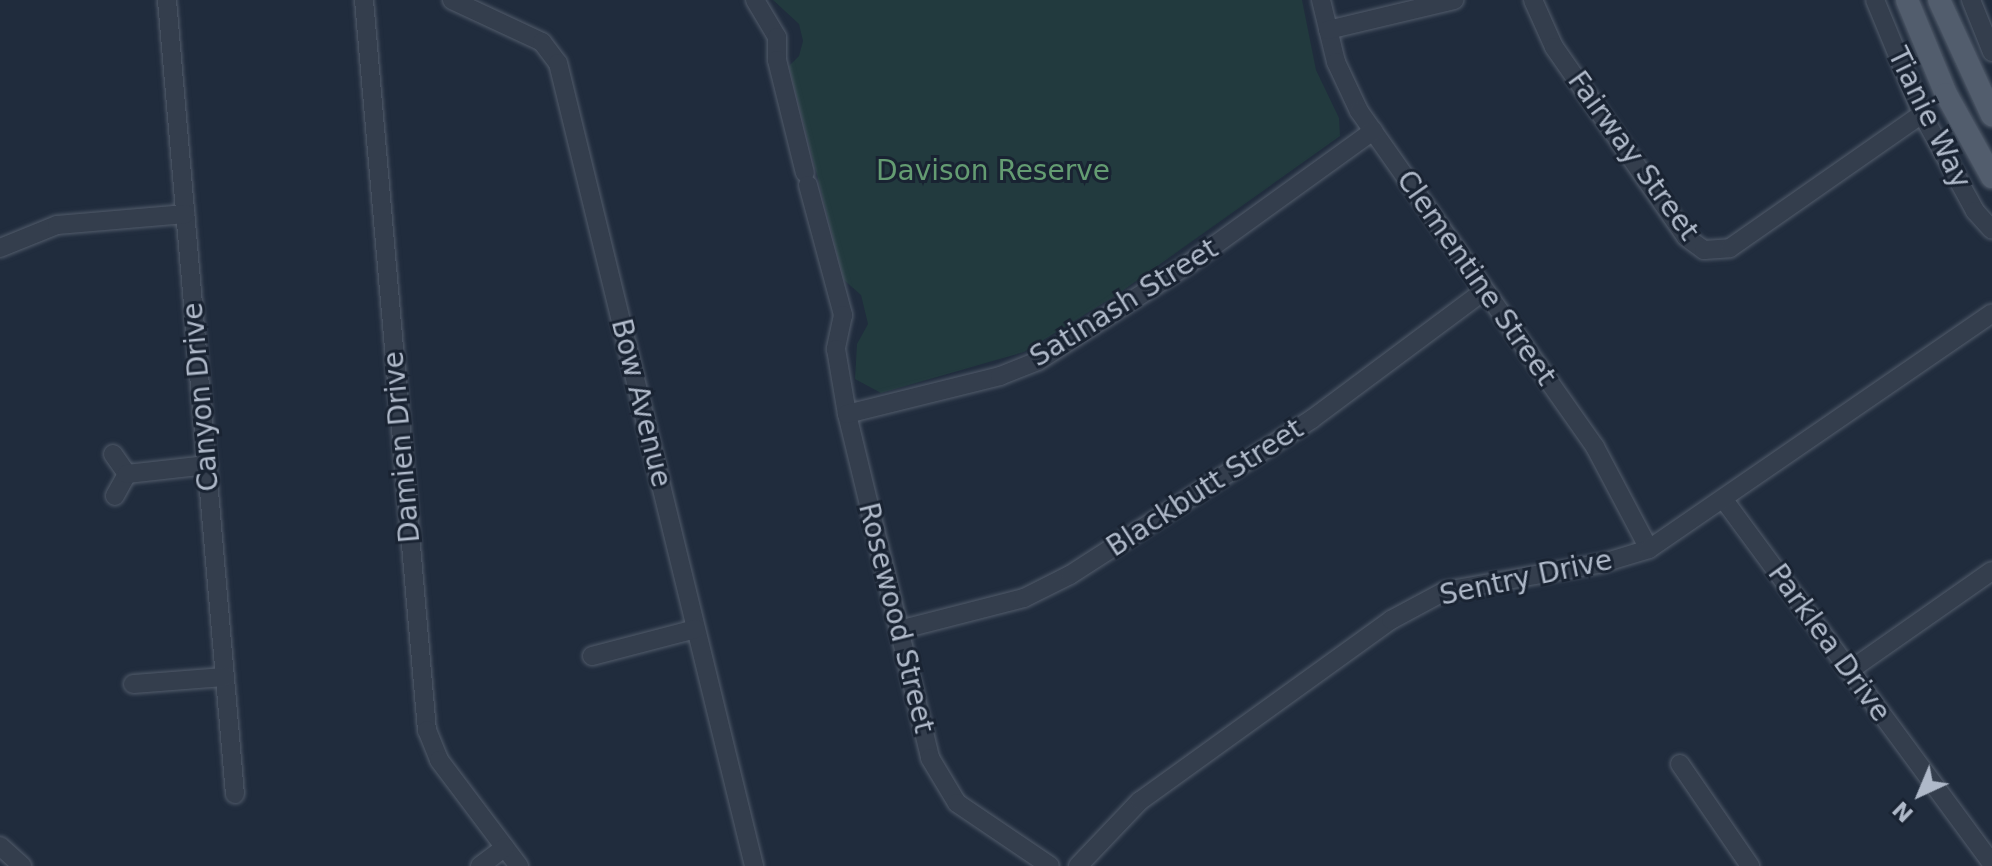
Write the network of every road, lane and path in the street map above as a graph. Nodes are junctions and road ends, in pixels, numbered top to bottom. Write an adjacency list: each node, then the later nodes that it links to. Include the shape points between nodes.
1 (167, 0): 18 (street, Canyon Drive)
2 (364, 0): 40 (street, Damien Drive, via 427,730 439,760)
3 (452, 0): 31 (street, Bow Avenue, via 542,42 558,63)
4 (755, 0): 23 (street, Rosewood Street, via 777,37 777,60 843,315 836,349)
5 (1321, 0): 12 (street, Clementine Street)
6 (1454, 0): 12 (street)
7 (1533, 0): 14 (street, Fairway Street, via 1554,47 1686,237 1704,250 1730,248)
8 (1875, 0): 14 (street, Tianie Way)
9 (1907, 0): 17 (main road, via 1946,94)
10 (1939, 0): 15 (main road)
11 (1971, 0): 13 (street)
12 (1328, 30): 16 (street, Clementine Street, via 1343,81)
13 (1992, 52)
14 (1922, 114): 19 (street, Tianie Way, via 1975,211)
15 (1992, 115)
16 (1373, 131): 21 (street, Clementine Street); 23 (street, Satinash Street, via 1190,263 1038,361 1000,376)
17 (1992, 177)
18 (186, 214): 20 (street, via 57,225); 25 (street, Canyon Drive)
19 (1992, 230)
20 (0, 248)
21 (1484, 291): 29 (street, Clementine Street, via 1595,447); 32 (street, Blackbutt Street, via 1312,419 1070,575 1024,598)
22 (1992, 313): 28 (street, Sentry Drive)
23 (847, 414): 32 (street, Rosewood Street)
24 (113, 454): 26 (street)
25 (207, 465): 26 (street); 35 (street, Canyon Drive)
26 (127, 474): 27 (street)
27 (115, 496)
28 (1724, 500): 29 (street, Sentry Drive); 34 (street, Parklea Drive)
29 (1649, 549): 47 (street, Sentry Drive, via 1603,563 1481,582 1419,603 1140,801)
30 (1992, 571): 34 (street)
31 (696, 629): 33 (street); 45 (street, Bow Avenue)
32 (899, 630): 46 (street, Rosewood Street, via 941,782 969,812)
33 (592, 656)
34 (1849, 671): 41 (street, Parklea Drive)
35 (225, 677): 36 (street); 38 (street, Canyon Drive)
36 (133, 684)
37 (1680, 764): 48 (street)
38 (235, 794)
39 (0, 846): 42 (street)
40 (505, 847): 43 (street); 44 (street, Damien Drive)
41 (1992, 864)
42 (22, 866)
43 (480, 866)
44 (519, 866)
45 (754, 866)
46 (1050, 866)
47 (1078, 866)
48 (1750, 866)

